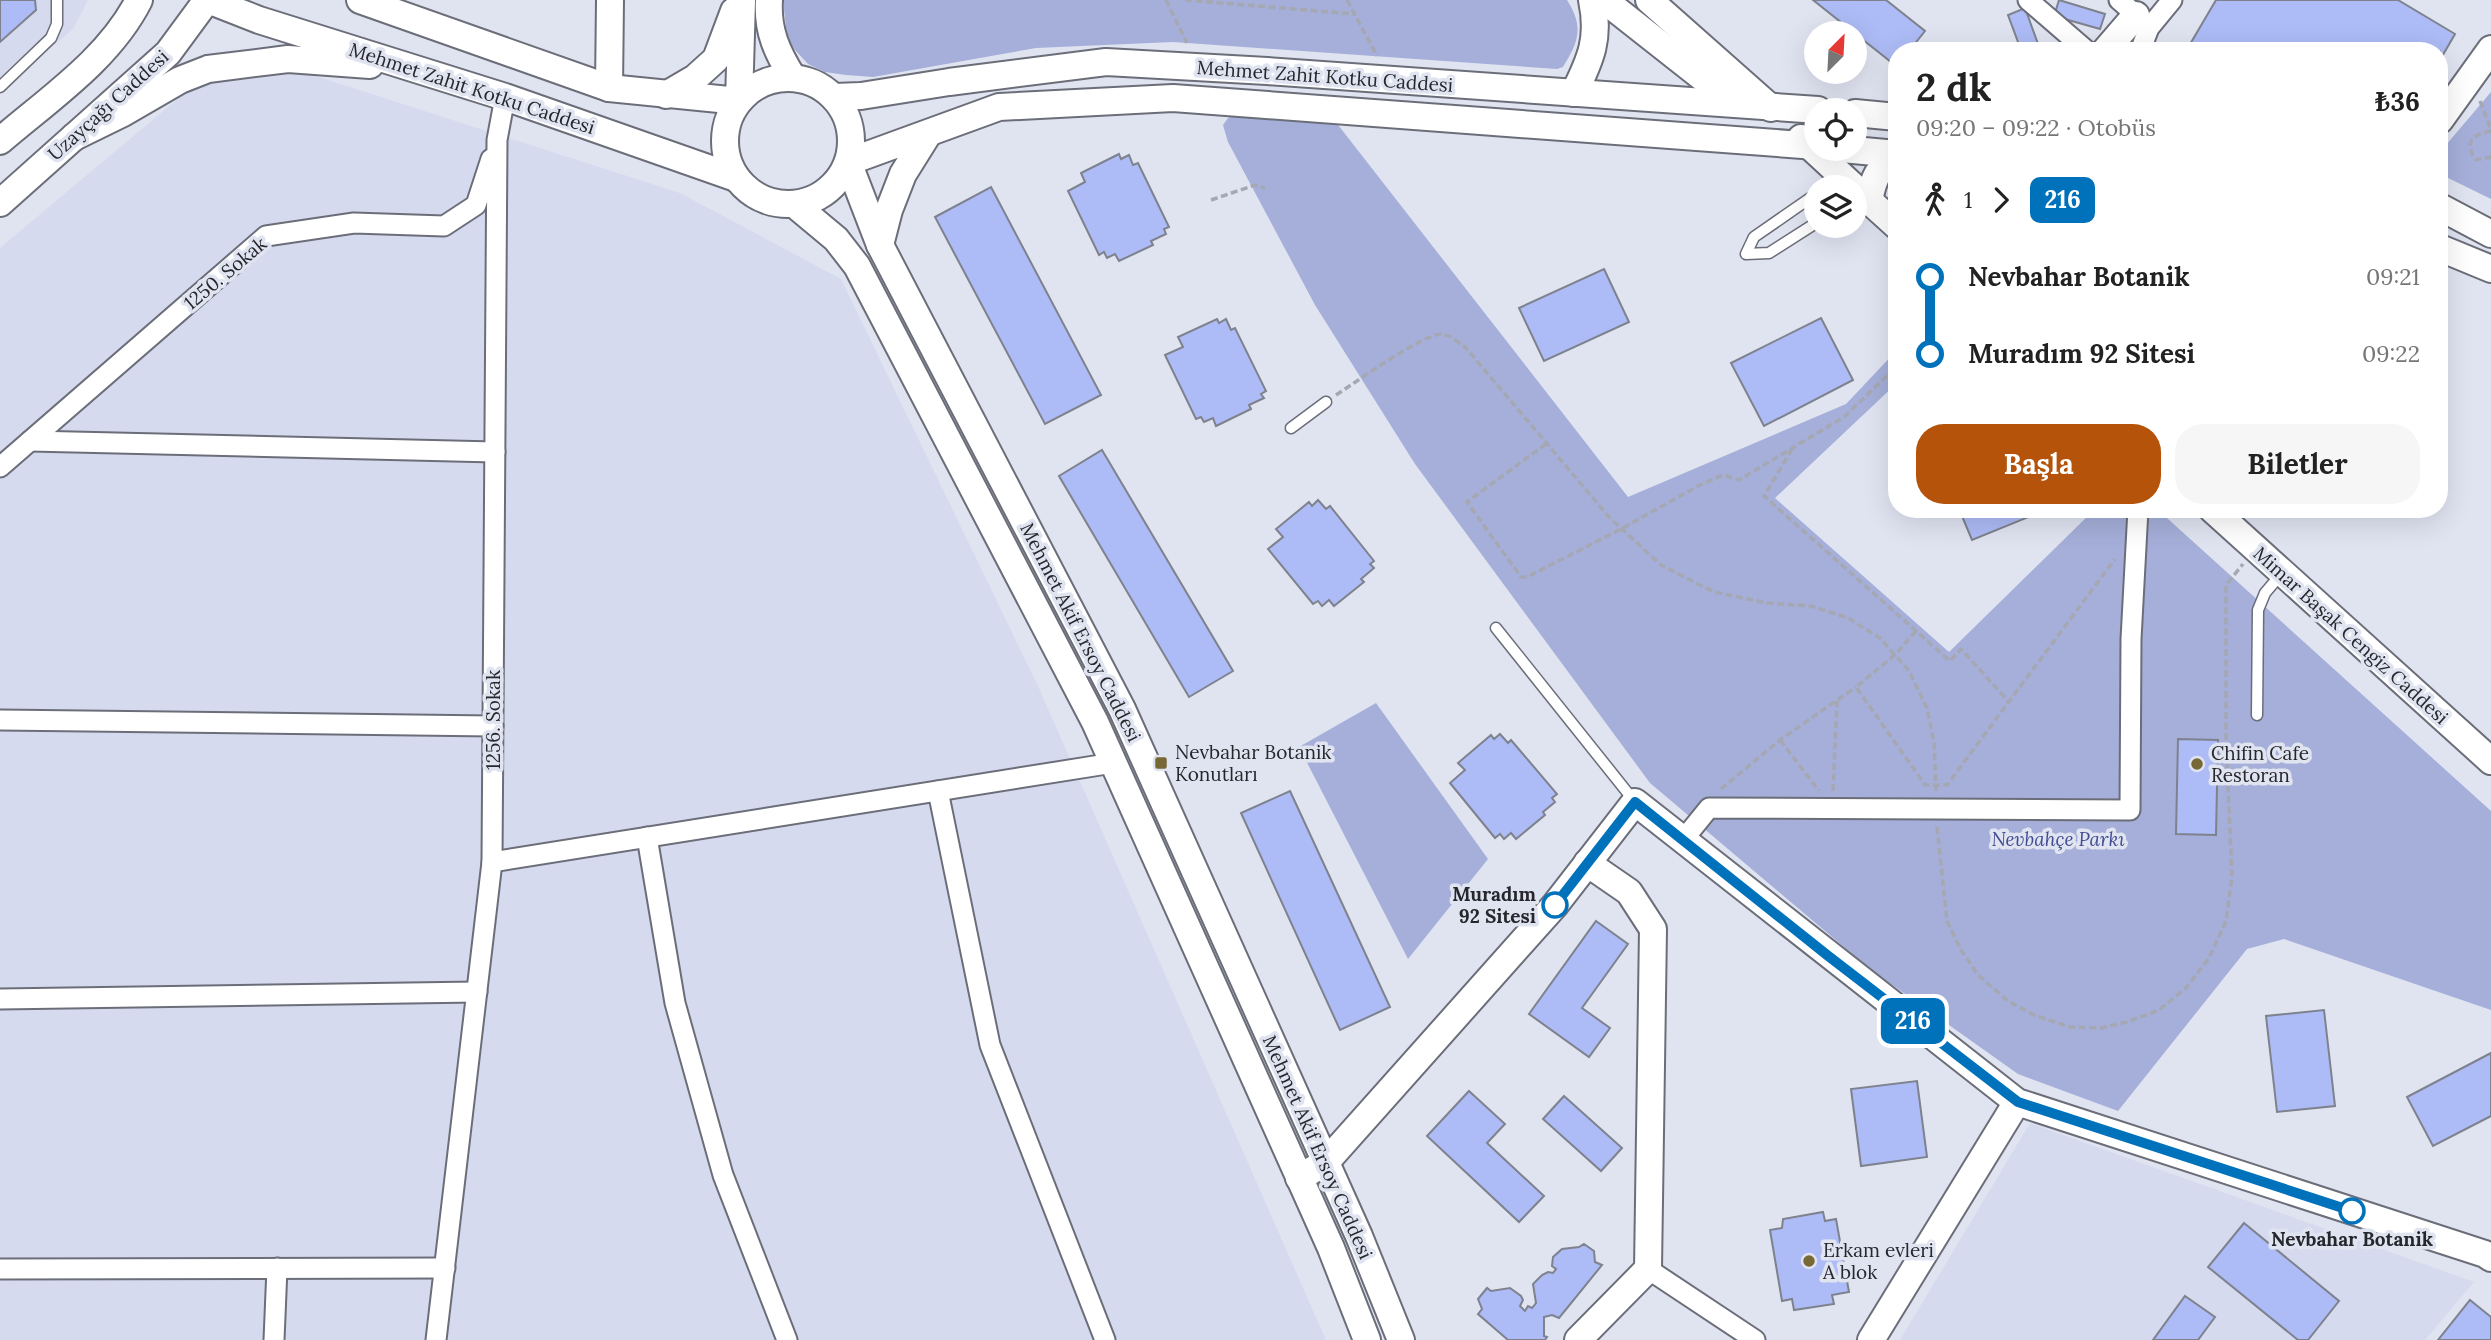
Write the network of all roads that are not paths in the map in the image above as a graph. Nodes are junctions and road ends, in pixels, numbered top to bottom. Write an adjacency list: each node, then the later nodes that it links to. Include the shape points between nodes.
1 (57, 0): 20 (lane, via 57,24 51,38)
2 (139, 0): 37 (main road, via 105,51)
3 (207, 0): 18 (main road, Mehmet Zahit Kotku Caddesi); 34 (main road, Uzayçağı Caddesi, via 168,53)
4 (360, 0): 21 (main road)
5 (610, 0): 21 (main road)
6 (740, 0): 23 (main road, via 716,59); 26 (main road)
7 (769, 0): 19 (main road, via 777,51)
8 (1592, 0): 22 (main road, via 1595,44)
9 (1604, 0): 27 (main road)
10 (1649, 0): 28 (main road)
11 (2028, 0): 14 (street)
12 (2172, 0): 16 (street)
13 (2127, 8): 15 (main road)
14 (2077, 42)
15 (2110, 42)
16 (2144, 42)
17 (2491, 49): 30 (main road)
18 (412, 67): 24 (main road, Mehmet Zahit Kotku Caddesi); 34 (main road, via 288,59 208,69)
19 (793, 78): 25 (main road, via 822,87); 26 (main road, via 763,82)
20 (0, 87)
21 (609, 88): 23 (main road)
22 (1574, 93): 25 (main road, Mehmet Zahit Kotku Caddesi, via 1106,62); 27 (main road, Mehmet Zahit Kotku Caddesi)
23 (666, 95): 26 (main road)
24 (505, 97): 36 (street, 1256. Sokak); 46 (main road, Mehmet Zahit Kotku Caddesi)
25 (834, 97): 43 (main road, via 850,127)
26 (738, 101): 46 (main road, via 724,139)
27 (1735, 103): 28 (main road, Mehmet Zahit Kotku Caddesi); 38 (main road)
28 (1769, 106): 29 (main road, Mehmet Zahit Kotku Caddesi); 35 (main road)
29 (1804, 109)
30 (2448, 109)
31 (1867, 114): 32 (main road)
32 (1888, 116)
33 (928, 134): 39 (main road, Mehmet Zahit Kotku Caddesi, via 999,107 1173,98); 43 (main road, Mehmet Zahit Kotku Caddesi); 56 (main road, via 903,174)
34 (74, 137): 50 (main road, Uzayçağı Caddesi)
35 (1804, 139)
36 (497, 140): 61 (street, 1250. Sokak, via 476,205 444,226 354,223 266,236); 62 (street, 1256. Sokak)
37 (0, 141)
38 (1804, 142)
39 (1804, 145)
40 (1867, 152): 41 (main road)
41 (1888, 154)
42 (1827, 161): 45 (main road)
43 (848, 162): 51 (main road, via 828,191); 56 (main road, Mehmet Akif Ersoy Caddesi)
44 (1888, 162): 47 (main road)
45 (1841, 175)
46 (736, 178): 51 (main road, via 762,199)
47 (1867, 185)
48 (1867, 200): 53 (main road)
49 (1804, 202): 54 (lane, via 1754,237 1746,254 1769,253)
50 (0, 203)
51 (794, 204): 72 (main road, Mehmet Akif Ersoy Caddesi, via 836,239 857,266)
52 (2448, 211): 55 (main road)
53 (1888, 218)
54 (1804, 231)
55 (2491, 234)
56 (880, 244): 82 (main road, Mehmet Akif Ersoy Caddesi, via 1122,709)
57 (2448, 251): 58 (main road)
58 (2491, 269)
59 (1326, 402): 60 (lane)
60 (1291, 428)
61 (30, 441): 62 (street); 63 (street, 1250. Sokak)
62 (495, 452): 70 (street, 1256. Sokak)
63 (0, 467)
64 (2138, 518): 76 (street, via 2130,810 1709,808)
65 (2222, 518): 66 (main road, Mimar Başak Cengiz Caddesi)
66 (2282, 573): 68 (lane, via 2258,610); 71 (main road, Mimar Başak Cengiz Caddesi)
67 (1496, 628): 74 (lane)
68 (2256, 715)
69 (0, 720): 70 (street)
70 (493, 726): 77 (street, 1256. Sokak)
71 (2491, 761)
72 (1113, 763): 73 (street); 83 (main road, Mehmet Akif Ersoy Caddesi)
73 (938, 791): 75 (street); 92 (street, via 990,1045)
74 (1635, 802): 76 (main road); 78 (main road)
75 (646, 837): 77 (street); 91 (street, via 675,1003 723,1175)
76 (1683, 840): 81 (main road)
77 (492, 862): 79 (street, 1256. Sokak)
78 (1587, 863): 82 (main road, via 1555,905); 88 (main road, via 1629,892 1653,929)
79 (477, 992): 80 (street); 86 (street, 1256. Sokak)
80 (0, 999)
81 (2018, 1102): 84 (main road); 97 (main road)
82 (1326, 1162): 83 (main road); 94 (main road, Mehmet Akif Ersoy Caddesi)
83 (1299, 1178): 93 (main road, Mehmet Akif Ersoy Caddesi)
84 (2491, 1258)
85 (277, 1268): 86 (street); 87 (street); 89 (street)
86 (444, 1268): 90 (street, 1256. Sokak)
87 (0, 1269)
88 (1648, 1269): 95 (main road); 96 (street)
89 (274, 1340)
90 (436, 1340)
91 (787, 1340)
92 (1105, 1340)
93 (1367, 1340)
94 (1401, 1340)
95 (1578, 1340)
96 (1755, 1340)
97 (1871, 1340)

